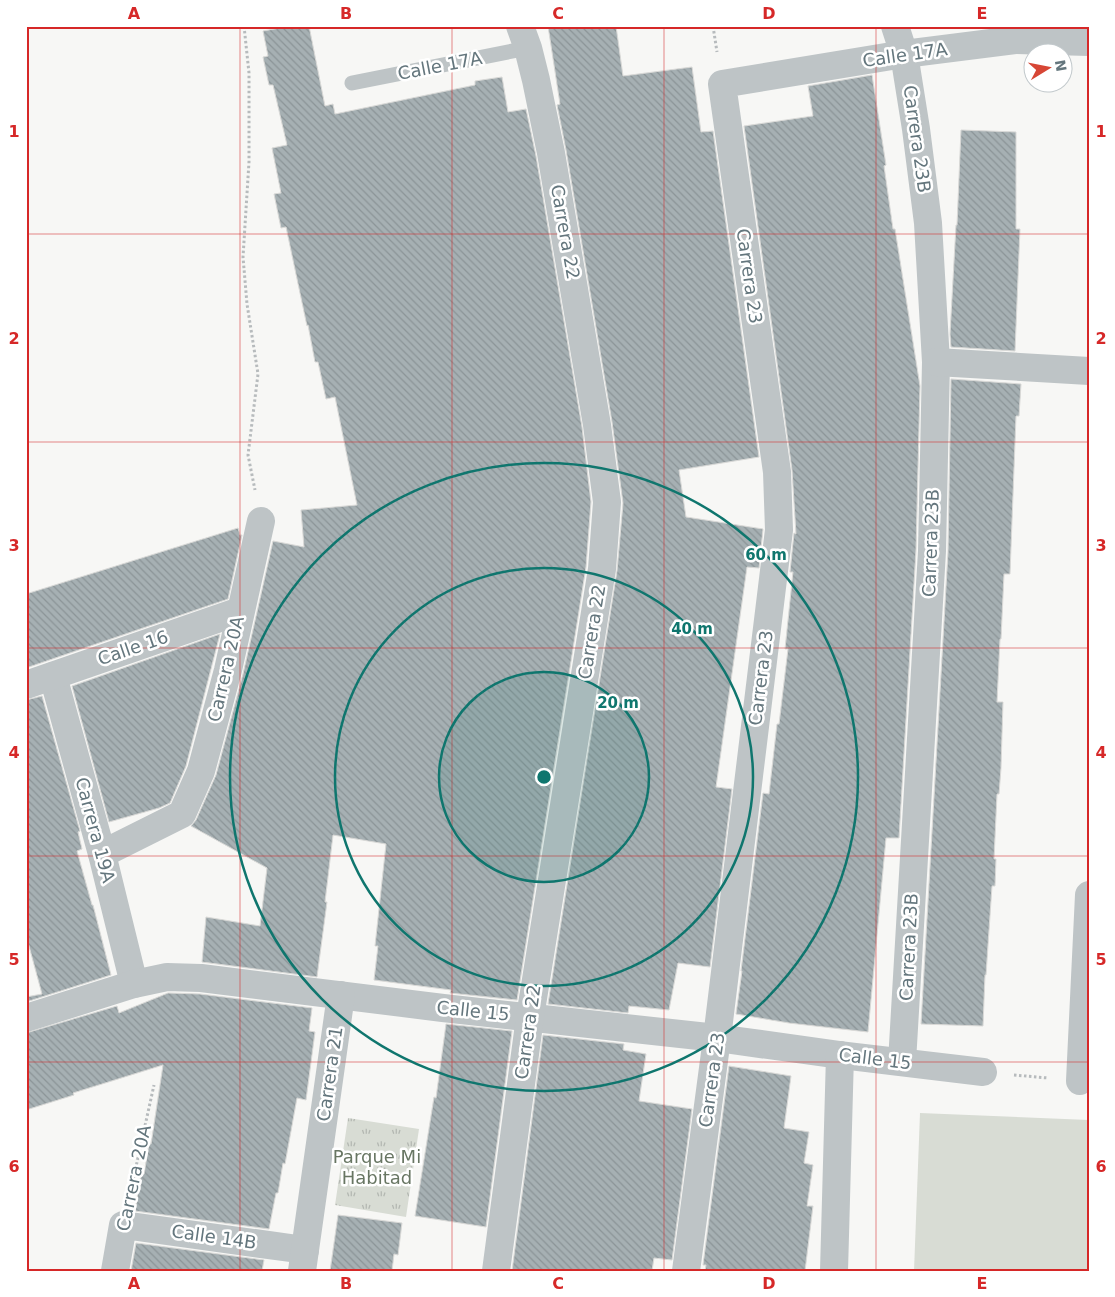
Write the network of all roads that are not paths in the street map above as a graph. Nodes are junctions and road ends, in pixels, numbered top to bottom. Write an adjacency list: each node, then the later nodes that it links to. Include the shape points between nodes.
1 (895, 26): 4 (street, Carrera 23B)
2 (524, 37): 5 (lane, Calle 17A); 17 (street, Carrera 22, via 552,154 607,502 602,569)
3 (1089, 42): 4 (street, Calle 17A, via 1015,40)
4 (904, 54): 6 (street, Calle 17A); 7 (street, Carrera 23B, via 928,223)
5 (352, 83)
6 (722, 84): 19 (street, Carrera 23, via 777,472 779,530)
7 (936, 362): 8 (street); 21 (street, Carrera 23B, via 932,551)
8 (1089, 371)
9 (261, 521): 10 (street, Carrera 20A)
10 (240, 610): 11 (street, Calle 16); 13 (street, Carrera 20A, via 201,771 182,814)
11 (53, 676): 12 (street, Calle 16); 13 (street, Carrera 19A)
12 (26, 685)
13 (102, 854): 15 (street, Carrera 19A)
14 (1089, 895): 23 (street)
15 (134, 984): 16 (street, Calle 15, via 167,977 201,978); 18 (street, Calle 15)
16 (341, 995): 17 (street, Calle 15); 25 (street, Carrera 21)
17 (530, 1017): 19 (street, Calle 15); 27 (street, Carrera 22)
18 (26, 1018)
19 (717, 1038): 20 (street, Calle 15); 28 (street, Carrera 23)
20 (840, 1055): 21 (street, Calle 15); 29 (street)
21 (902, 1062): 22 (street, Calle 15)
22 (984, 1072)
23 (1080, 1082)
24 (123, 1225): 25 (street, Calle 14B); 26 (street, Carrera 20A)
25 (303, 1260)
26 (115, 1271)
27 (496, 1271)
28 (686, 1271)
29 (834, 1271)

